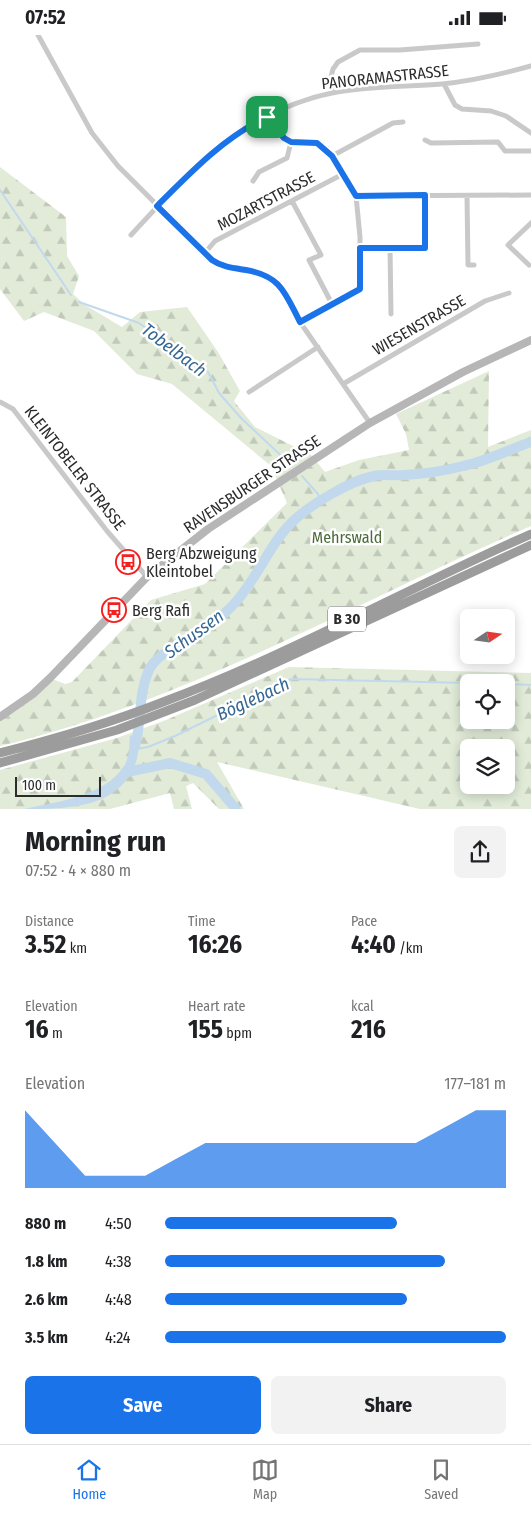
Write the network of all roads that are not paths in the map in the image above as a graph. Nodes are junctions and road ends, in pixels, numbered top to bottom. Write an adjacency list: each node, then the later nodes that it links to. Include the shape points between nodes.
1 (38, 35): 20 (street, via 92,133 118,166)
2 (478, 44): 5 (street, via 400,51 360,50 338,62 330,81)
3 (531, 65): 4 (street, PANORAMASTRASSE, via 497,75)
4 (444, 84): 5 (street, PANORAMASTRASSE); 8 (street, via 454,105 506,116)
5 (332, 93): 6 (street, PANORAMASTRASSE)
6 (267, 117): 10 (street); 20 (street, PANORAMASTRASSE, via 211,154)
7 (403, 122): 12 (street, via 393,123)
8 (531, 133)
9 (425, 140): 11 (street, via 431,143 498,143 505,151)
10 (291, 142): 12 (street, via 317,143); 14 (street, via 287,158 259,172)
11 (531, 151)
12 (332, 156): 13 (street)
13 (343, 175): 17 (street); 19 (street, MOZARTSTRASSE)
14 (253, 181)
15 (425, 195): 17 (street); 18 (street); 24 (street, via 425,248)
16 (531, 195): 18 (street)
17 (356, 196): 23 (street)
18 (467, 196): 26 (street, via 468,265)
19 (292, 201): 25 (street, MOZARTSTRASSE, via 215,241); 29 (street, via 321,255 309,260)
20 (157, 206): 22 (street, PANORAMASTRASSE); 25 (street)
21 (531, 223): 27 (street, via 508,245)
22 (131, 235)
23 (360, 248): 24 (street); 29 (street, via 360,289)
24 (390, 248): 30 (street)
25 (204, 255): 31 (street, via 221,266 257,272 273,279 284,290)
26 (474, 265)
27 (529, 265)
28 (509, 293): 34 (street, WIESENSTRASSE, via 485,301)
29 (332, 304): 31 (street)
30 (391, 314)
31 (300, 322): 33 (street)
32 (531, 340): 37 (main road, RAVENSBURGER STRASSE, via 463,372)
33 (318, 347): 34 (street); 35 (street)
34 (343, 384): 37 (street)
35 (249, 392)
36 (0, 402): 40 (street, KLEINTOBELER STRASSE, via 13,409 107,531)
37 (370, 423): 40 (main road, RAVENSBURGER STRASSE, via 208,529)
38 (531, 533): 42 (highway, B 30, via 247,667 163,703)
39 (531, 545): 43 (highway, B 30, via 243,679 164,712 117,730)
40 (147, 577): 41 (main road, RAVENSBURGER STRASSE, via 50,679)
41 (0, 717)
42 (0, 753)
43 (0, 763)

